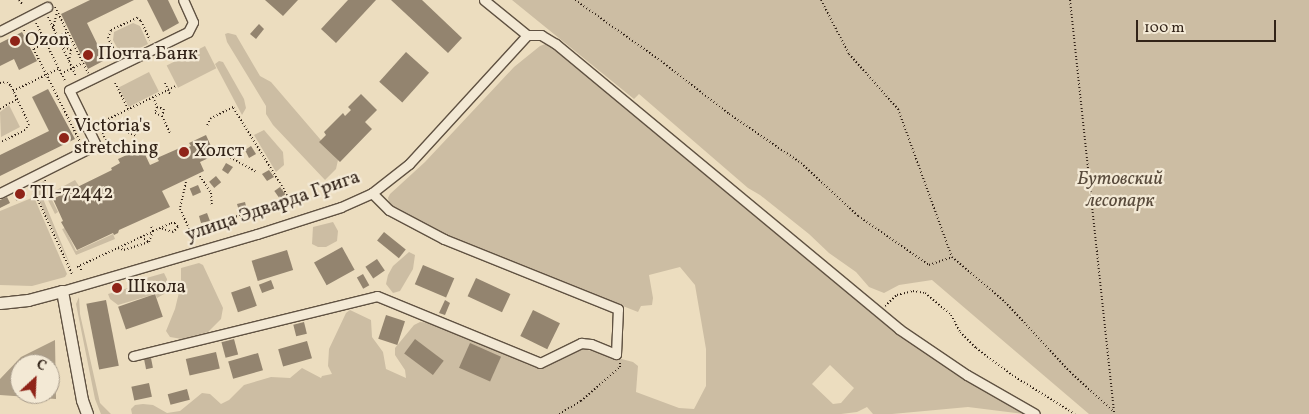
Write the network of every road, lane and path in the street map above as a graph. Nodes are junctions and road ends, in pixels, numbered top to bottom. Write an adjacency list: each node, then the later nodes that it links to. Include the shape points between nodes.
1 (19, 0): 7 (path)
2 (183, 0): 30 (street, via 193,22 188,32)
3 (484, 0): 15 (street)
4 (575, 0): 71 (path, via 801,163 858,216 928,265)
5 (821, 0): 71 (path, via 849,54 898,108)
6 (1070, 0): 79 (path)
7 (23, 5)
8 (48, 6): 9 (path); 10 (street); 12 (path)
9 (58, 12): 12 (path); 14 (path)
10 (32, 15): 11 (street); 18 (path)
11 (20, 21): 13 (street); 21 (path)
12 (53, 29): 16 (path)
13 (0, 31)
14 (67, 32): 16 (path); 20 (path)
15 (527, 35): 59 (street, улица Эдварда Грига, via 409,164); 82 (street, via 541,35 556,44 899,329 967,376)
16 (57, 37): 18 (path); 19 (path)
17 (149, 38): 23 (path, via 139,19 118,26 108,34)
18 (46, 43): 21 (path); 27 (path)
19 (61, 45): 22 (path); 24 (path)
20 (75, 48): 22 (path); 25 (path)
21 (34, 49): 29 (path)
22 (71, 50): 24 (path)
23 (116, 54)
24 (69, 61): 26 (path)
25 (83, 63): 26 (path); 30 (path)
26 (72, 68): 28 (path); 34 (path)
27 (58, 69): 28 (path); 29 (path)
28 (61, 74): 37 (path)
29 (46, 75): 38 (path); 52 (path)
30 (91, 79): 34 (street)
31 (0, 83): 38 (path, via 9,83)
32 (115, 83): 42 (path)
33 (165, 83): 36 (path)
34 (80, 84): 37 (street)
35 (176, 86): 36 (path)
36 (168, 89): 39 (path); 40 (path)
37 (69, 90): 52 (street, via 96,146)
38 (13, 91): 41 (path)
39 (170, 94)
40 (153, 97): 42 (path); 43 (path)
41 (17, 99): 44 (path); 50 (path, via 28,127)
42 (127, 107): 46 (path)
43 (157, 107): 45 (path, via 155,113); 45 (path, via 164,109)
44 (0, 109)
45 (162, 116): 48 (path)
46 (102, 122): 49 (path); 51 (path, via 98,124)
47 (207, 126): 65 (path, via 211,118 233,107 291,202)
48 (170, 133)
49 (136, 136)
50 (0, 143)
51 (111, 148)
52 (84, 151): 58 (street)
53 (224, 154): 54 (path)
54 (256, 172)
55 (200, 176): 60 (path, via 211,193)
56 (186, 182): 62 (path, via 180,209)
57 (50, 189): 73 (path, via 45,180 31,185)
58 (0, 193)
59 (372, 193): 74 (street, улица Эдварда Грига, via 341,207 257,234); 77 (street, via 389,210 444,239 618,309)
60 (212, 206)
61 (191, 222): 62 (path)
62 (187, 224): 65 (path)
63 (151, 226): 66 (path)
64 (160, 228): 64 (path, via 174,222 178,227 173,232); 66 (path)
65 (189, 230): 67 (path)
66 (154, 231): 68 (path); 69 (path)
67 (192, 235)
68 (141, 237): 69 (path); 70 (path)
69 (149, 242): 70 (path, via 124,250)
70 (118, 248): 72 (path, via 78,266)
71 (952, 257): 79 (path, via 1005,302 1070,372)
72 (82, 271)
73 (72, 274)
74 (62, 292): 75 (street, улица Эдварда Грига); 80 (street)
75 (0, 303)
76 (881, 309): 83 (path, via 897,295 913,291 925,293 950,315 960,332 976,348 1012,376)
77 (616, 354): 78 (street, via 581,343 540,363 377,296); 81 (path, via 620,368 581,402)
78 (133, 356)
79 (1112, 410): 84 (path)
80 (87, 414)
81 (559, 414)
82 (1035, 414)
83 (1075, 414)
84 (1114, 414)

